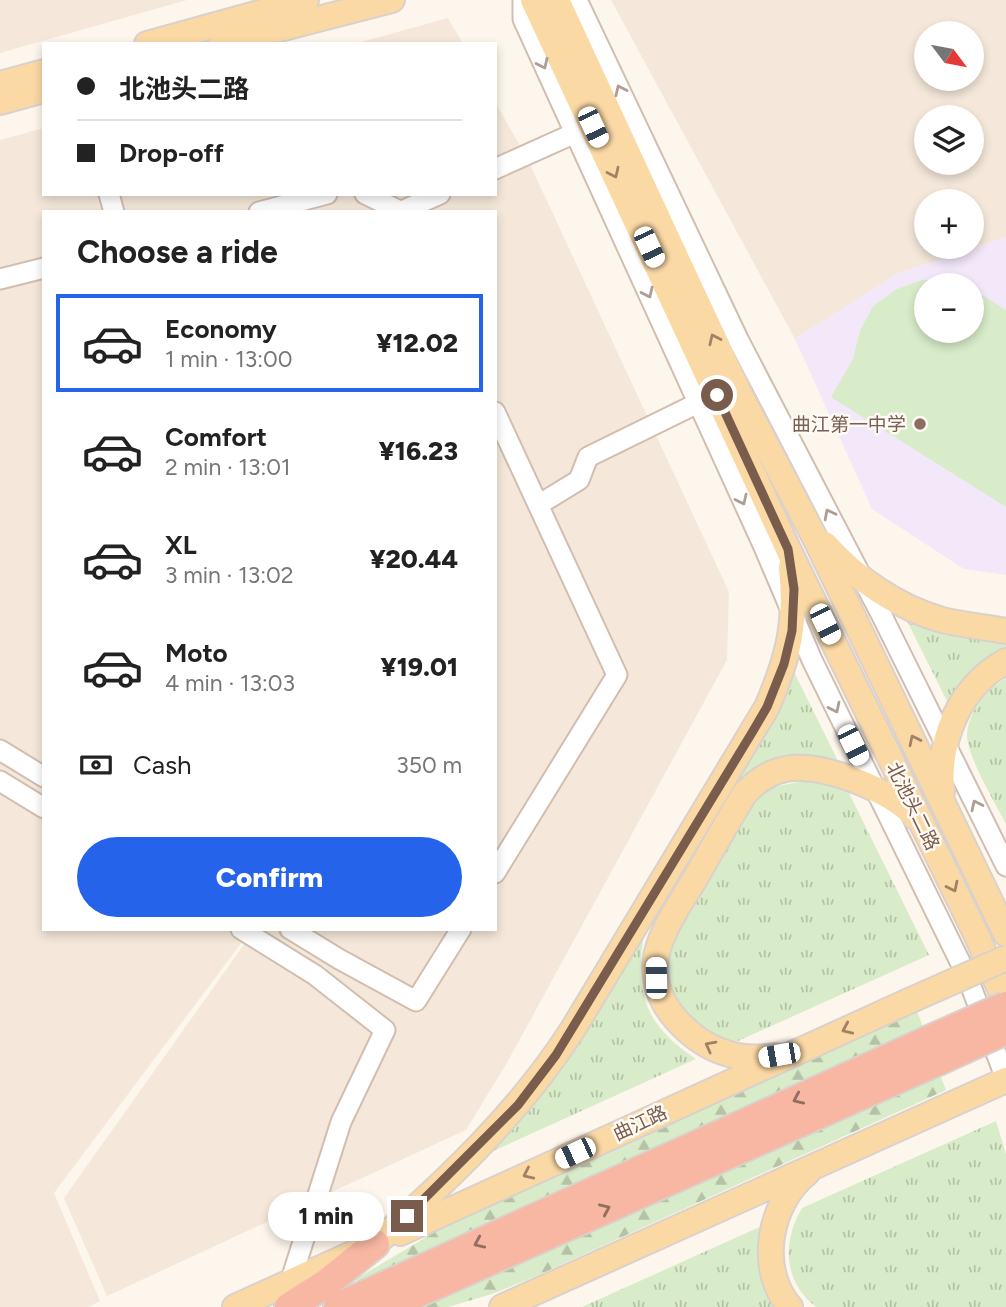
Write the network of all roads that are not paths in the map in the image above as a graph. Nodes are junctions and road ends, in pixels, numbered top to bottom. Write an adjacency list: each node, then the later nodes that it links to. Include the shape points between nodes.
1 (306, 0): 7 (main road)
2 (392, 0): 8 (main road)
3 (523, 0): 13 (street, one-way to 13, via 523,19)
4 (533, 0): 27 (main road, 北池头二路, one-way to 27)
5 (557, 0): 26 (main road, 北池头二路, one-way to 5, via 740,395)
6 (577, 0): 28 (street, one-way to 6, via 739,341)
7 (154, 42)
8 (229, 42)
9 (42, 73): 10 (main road)
10 (0, 84)
11 (42, 91): 12 (main road)
12 (0, 102)
13 (575, 133): 14 (street); 23 (street, one-way to 23)
14 (497, 168)
15 (319, 196): 18 (street)
16 (369, 196): 19 (street)
17 (436, 196): 20 (street)
18 (267, 210)
19 (400, 210)
20 (404, 210)
21 (42, 268): 22 (street)
22 (0, 279)
23 (698, 403): 25 (street, via 588,457 579,480); 29 (street, one-way to 29)
24 (497, 416): 25 (street)
25 (538, 505): 41 (street, via 618,675)
26 (803, 516): 28 (main road, via 839,560); 37 (main road, 北池头二路, one-way to 26)
27 (788, 549): 29 (main road); 39 (main road, 北池头二路)
28 (863, 579): 30 (main road, via 922,613); 32 (street)
29 (793, 617): 36 (street, one-way to 36); 53 (main road, via 784,664 767,707 556,1055 487,1138)
30 (1006, 631)
31 (1006, 661): 32 (main road, via 969,691)
32 (946, 745): 37 (main road); 40 (street, one-way to 32)
33 (0, 751): 34 (street)
34 (42, 776)
35 (0, 781): 38 (street)
36 (874, 788): 39 (main road, via 910,811); 49 (main road, one-way to 36, via 743,1058 696,1038 675,1019 659,991 655,962 660,944 745,793 756,782 771,773 801,767); 51 (street, via 967,976)
37 (945, 806): 45 (main road, 北池头二路)
38 (42, 807)
39 (923, 826): 47 (main road, 北池头二路, one-way to 47)
40 (1006, 866)
41 (497, 870)
42 (244, 931): 54 (street, via 315,975 385,1030 341,1122)
43 (293, 931): 44 (street, via 416,1001)
44 (460, 931)
45 (1006, 934)
46 (1006, 958): 49 (main road, 曲江路, one-way to 49, bridge)
47 (1006, 1005): 50 (highway, bridge)
48 (1006, 1030): 50 (highway, bridge)
49 (800, 1050): 53 (main road, 曲江路, one-way to 53)
50 (932, 1051): 56 (highway, one-way to 56); 57 (highway, one-way to 50)
51 (1006, 1079): 52 (main road)
52 (816, 1165): 58 (main road); 59 (main road, via 791,1188 771,1242 771,1267)
53 (375, 1244): 54 (highway, via 327,1283)
54 (289, 1295): 55 (main road)
55 (235, 1307)
56 (338, 1307)
57 (386, 1307)
58 (502, 1307)
59 (790, 1307)

